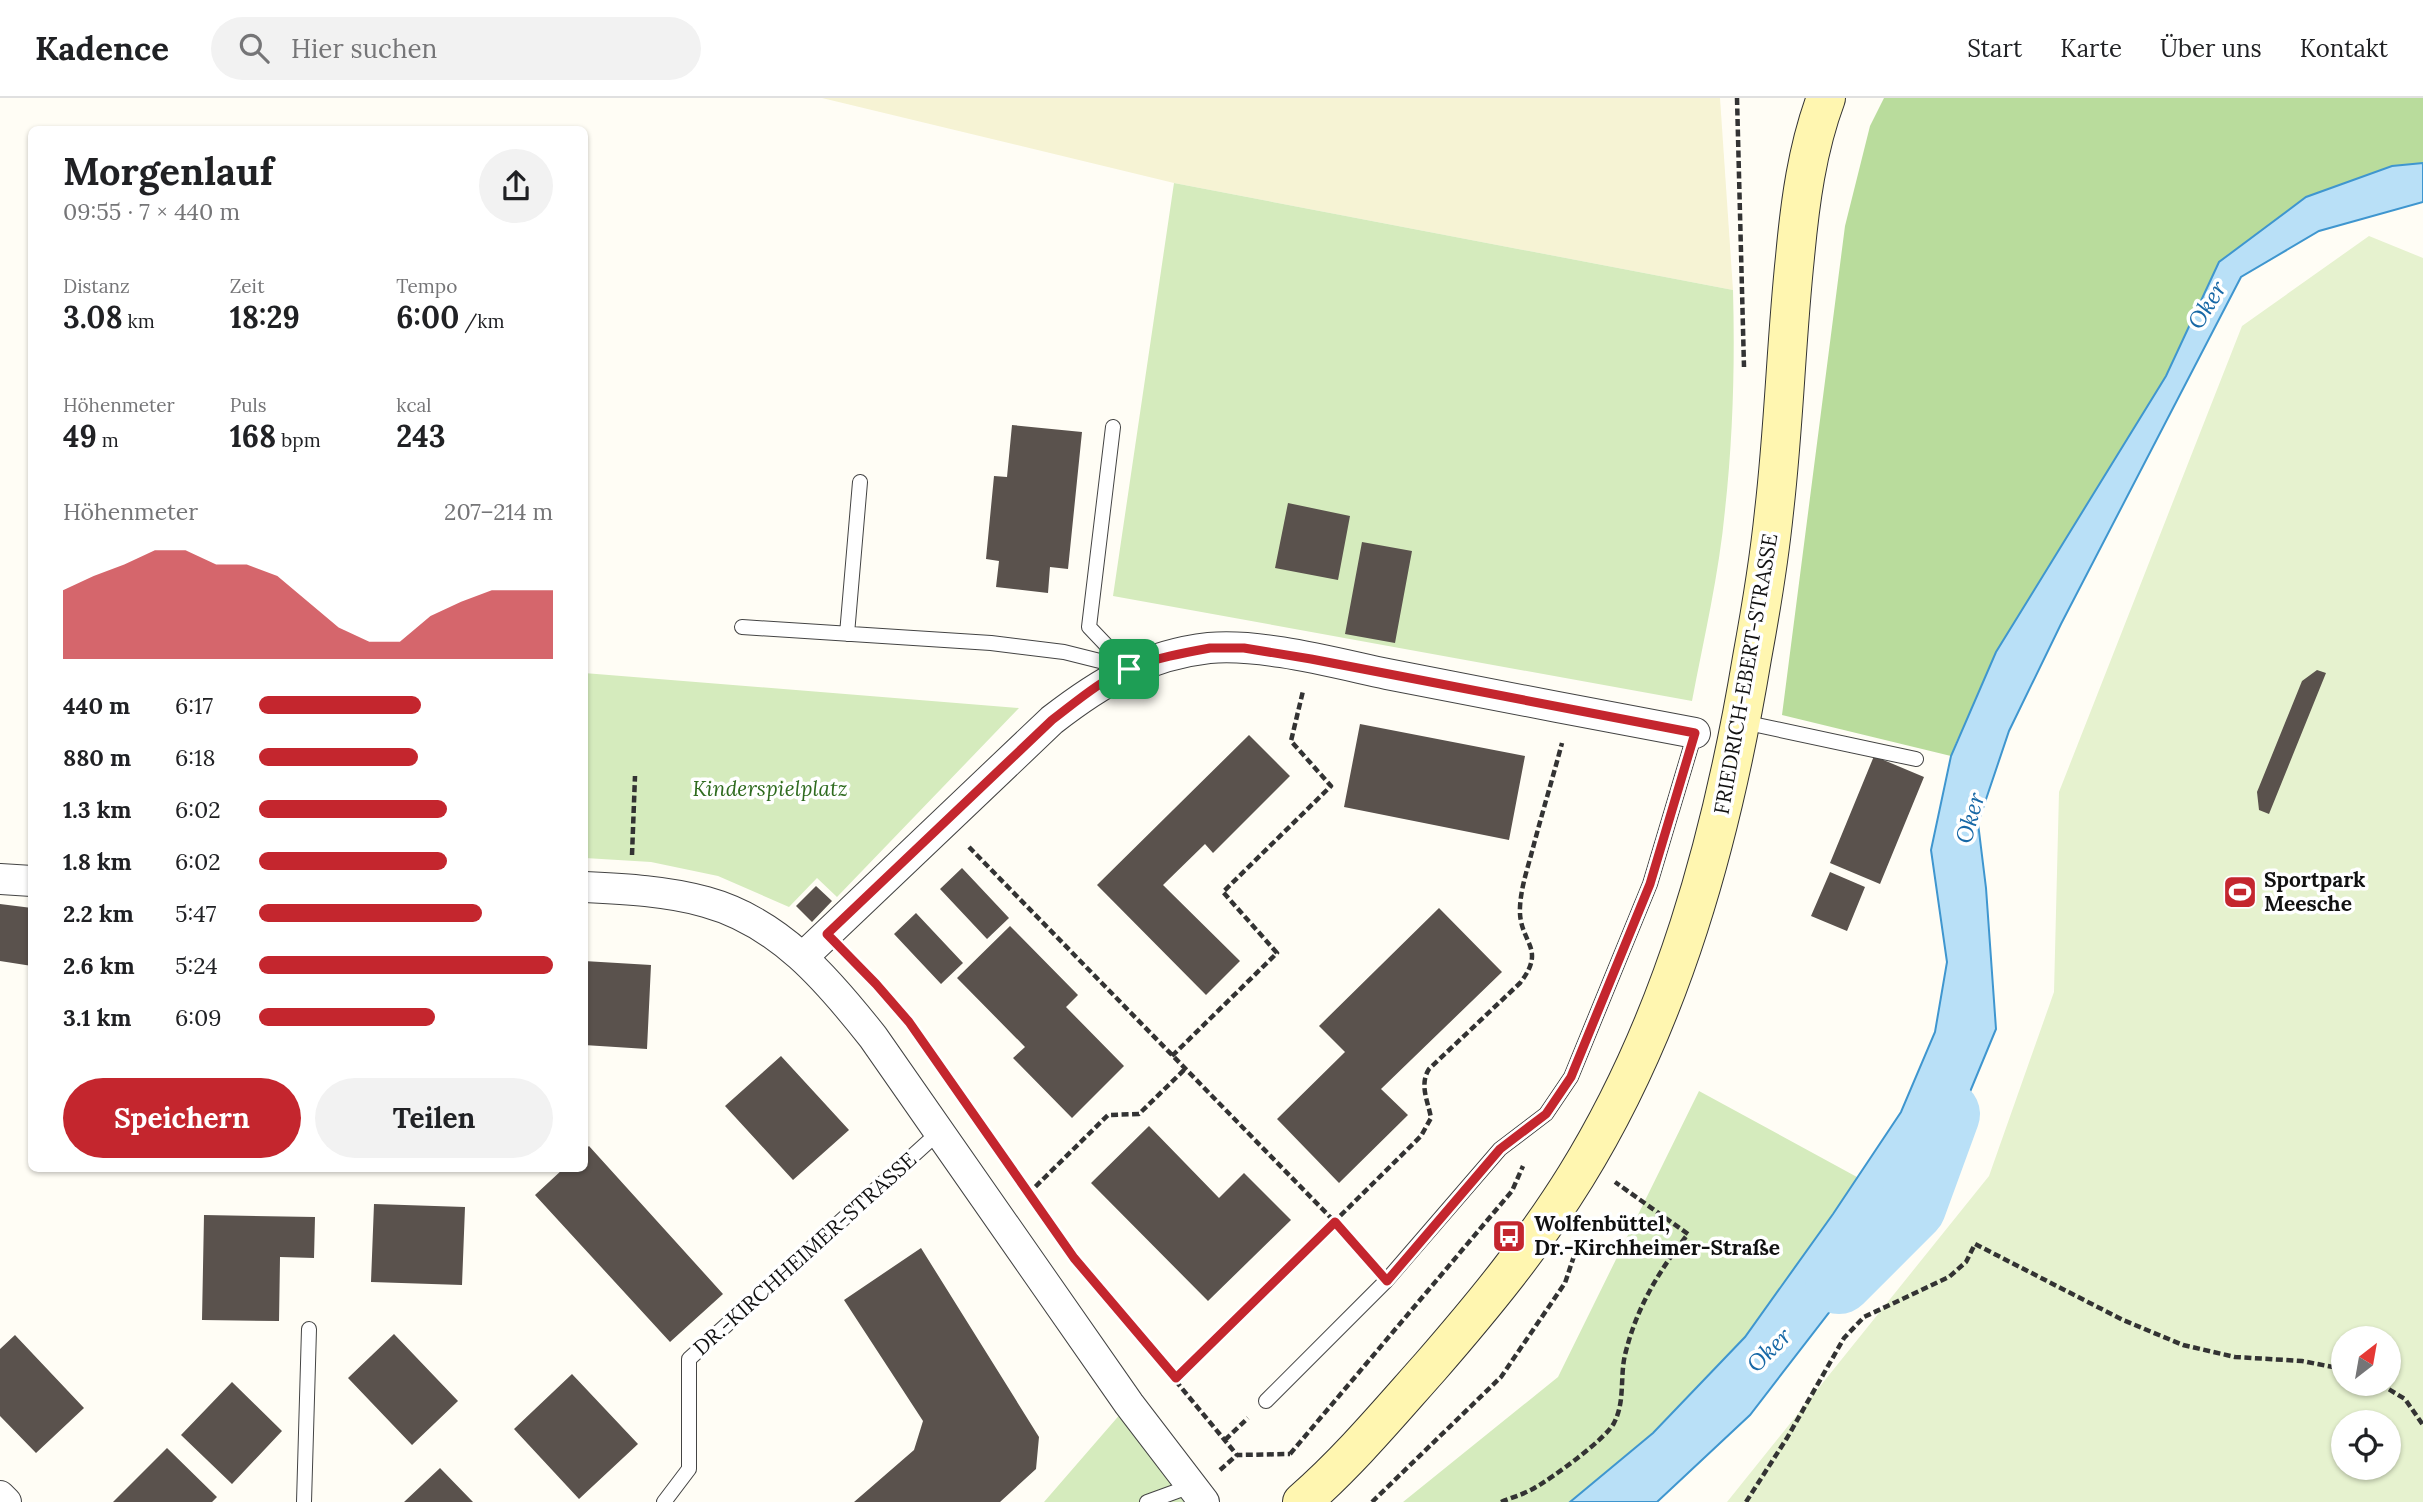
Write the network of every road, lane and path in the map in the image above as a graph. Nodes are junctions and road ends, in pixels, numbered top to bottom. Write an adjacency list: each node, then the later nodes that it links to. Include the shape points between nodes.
1 (1737, 98): 3 (path)
2 (1826, 98): 11 (main road, FRIEDRICH-EBERT-STRASSE, via 1808,156 1799,215 1769,560)
3 (1744, 380)
4 (1112, 427): 9 (lane, via 1089,626)
5 (860, 482): 7 (lane)
6 (742, 627): 7 (lane)
7 (847, 634): 9 (lane, via 991,643 1063,652)
8 (1311, 659): 9 (street, via 1244,648 1210,648); 10 (street); 22 (path, via 1291,741 1331,786 1223,892 1278,953)
9 (1129, 669): 15 (street, via 1052,720)
10 (1570, 710): 12 (street); 29 (path, via 1521,894 1521,927 1532,947 1529,972 1429,1069 1424,1088 1431,1118 1427,1128)
11 (1741, 722): 13 (lane); 39 (main road, FRIEDRICH-EBERT-STRASSE, via 1724,805 1678,960 1610,1115 1535,1238 1490,1296 1385,1418)
12 (1695, 733): 24 (lane, via 1650,884 1571,1077)
13 (1916, 759)
14 (635, 776): 19 (path)
15 (944, 821): 20 (street); 22 (path)
16 (0, 879): 17 (street)
17 (28, 881)
18 (588, 887): 19 (street)
19 (630, 889): 20 (street, via 684,897 731,911 779,937)
20 (803, 957): 25 (street, via 840,995)
21 (901, 1013): 27 (path)
22 (1172, 1056): 23 (path)
23 (1185, 1069): 27 (path, via 1139,1114 1108,1115); 29 (path)
24 (1546, 1114): 30 (lane, via 1500,1149); 37 (path, via 1513,1191)
25 (939, 1132): 28 (street); 44 (lane, DR.-KIRCHHEIMER-STRASSE, via 689,1359 689,1469)
26 (1610, 1178): 46 (path, via 1688,1234 1641,1306 1625,1353 1623,1398 1613,1425 1535,1488)
27 (1029, 1194): 28 (path); 33 (path, via 1074,1258)
28 (1000, 1222): 40 (street)
29 (1335, 1222): 30 (path); 33 (path)
30 (1387, 1281): 35 (lane)
31 (309, 1329): 43 (lane)
32 (2331, 1367): 47 (path, via 2235,1357 2183,1345 2123,1320 1975,1244 1966,1262 1949,1277 1864,1317 1844,1338)
33 (1176, 1378): 38 (path)
34 (2400, 1396): 36 (path)
35 (1266, 1401)
36 (2423, 1425)
37 (1290, 1454): 38 (path); 39 (path)
38 (1237, 1455): 40 (path)
39 (1313, 1492)
40 (1197, 1493): 45 (lane)
41 (0, 1496): 42 (street)
42 (6, 1502)
43 (304, 1502)
44 (664, 1502)
45 (1147, 1502)
46 (1501, 1502)
47 (1746, 1502)

